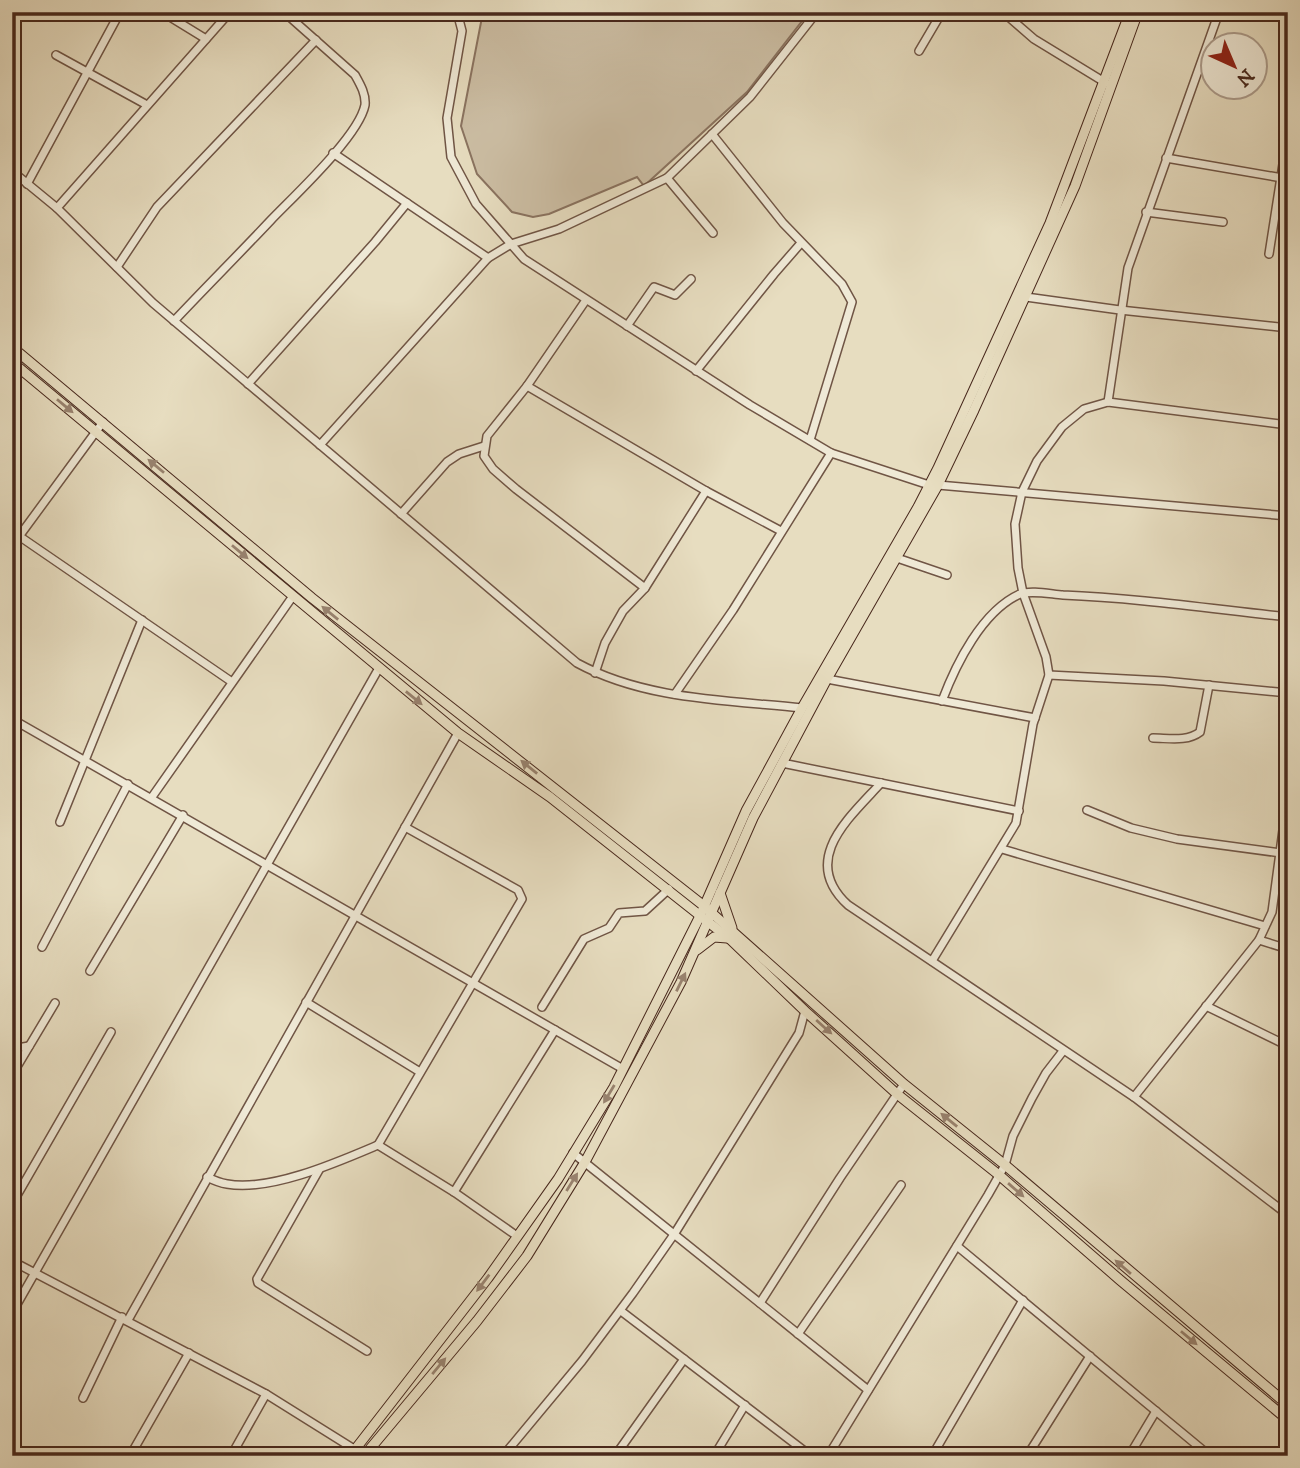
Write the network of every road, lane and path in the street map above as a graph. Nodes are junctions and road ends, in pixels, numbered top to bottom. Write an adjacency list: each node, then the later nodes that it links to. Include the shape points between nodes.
1 (120, 12): 17 (street)
2 (162, 12): 13 (street)
3 (230, 12): 13 (street)
4 (284, 12): 14 (street)
5 (457, 12): 34 (street, via 462,31 447,118 451,157 476,204)
6 (817, 12): 21 (street, via 750,97)
7 (942, 12): 15 (street)
8 (1003, 12): 12 (street)
9 (1130, 12): 18 (main road)
10 (1138, 12): 18 (main road)
11 (1219, 12): 23 (street)
12 (1011, 15): 18 (street, via 1034,39)
13 (206, 39): 19 (street)
14 (316, 40): 22 (street, via 363,87 360,119); 37 (street, via 157,207)
15 (919, 51)
16 (56, 55): 17 (street)
17 (88, 72): 19 (street); 27 (street)
18 (1108, 85): 39 (main road, via 1075,186); 58 (main road)
19 (147, 105): 29 (street)
20 (1288, 132): 26 (street)
21 (712, 134): 25 (street); 33 (street)
22 (333, 153): 28 (street); 42 (street)
23 (1166, 158): 26 (street); 30 (street)
24 (12, 171): 27 (street)
25 (667, 178): 32 (street); 34 (street, via 559,229)
26 (1284, 179): 35 (street)
27 (27, 184): 29 (street)
28 (407, 203): 36 (street); 48 (street)
29 (57, 208): 37 (street)
30 (1146, 212): 31 (street); 41 (street)
31 (1223, 222)
32 (713, 233)
33 (801, 243): 47 (street); 54 (street, via 842,284 852,302)
34 (511, 244): 36 (street); 40 (street, via 524,259)
35 (1269, 254)
36 (488, 258): 55 (street)
37 (117, 267): 42 (street)
38 (691, 279): 43 (street, via 675,295 654,287)
39 (1026, 297): 41 (street); 58 (main road)
40 (586, 300): 43 (street); 49 (street)
41 (1120, 310): 44 (street); 50 (street)
42 (174, 321): 48 (street)
43 (627, 326): 47 (street)
44 (1288, 328)
45 (12, 347): 51 (main road)
46 (12, 362): 53 (main road, one-way to 53)
47 (696, 371): 54 (street)
48 (248, 384): 55 (street)
49 (527, 386): 56 (street); 59 (street)
50 (1108, 402): 52 (street); 60 (street, via 1084,409 1062,427)
51 (103, 422): 53 (street); 73 (main road, one-way to 51)
52 (1288, 425)
53 (95, 432): 64 (street); 70 (main road, one-way to 70)
54 (810, 440): 57 (street)
55 (320, 445): 61 (street)
56 (484, 446): 61 (street, via 447,462); 68 (street, via 484,456 493,469)
57 (831, 453): 58 (street); 63 (street)
58 (933, 485): 60 (street); 66 (main road); 84 (main road)
59 (706, 491): 63 (street); 68 (street)
60 (1022, 492): 62 (street); 69 (street, via 1015,524)
61 (401, 514): 76 (street, via 576,663)
62 (1288, 516)
63 (781, 531): 82 (street)
64 (19, 536): 65 (street); 72 (street)
65 (12, 546)
66 (897, 558): 67 (street); 78 (main road)
67 (947, 575)
68 (645, 588): 76 (street, via 623,611 605,643)
69 (1023, 593): 71 (street, via 1109,597); 77 (street); 83 (street, via 1010,600 974,638)
70 (293, 596): 74 (main road); 79 (street)
71 (1288, 617)
72 (142, 620): 79 (street); 89 (street)
73 (366, 641): 74 (main road); 105 (main road, one-way to 73)
74 (358, 651): 75 (main road)
75 (379, 668): 87 (main road, one-way to 87); 102 (street)
76 (596, 673): 82 (street)
77 (1049, 675): 80 (street); 85 (street)
78 (827, 679): 83 (street); 90 (main road)
79 (232, 682): 94 (street)
80 (1209, 685): 81 (street); 88 (street, via 1200,732 1184,739)
81 (1288, 693)
82 (675, 694): 84 (street)
83 (942, 701): 85 (street)
84 (803, 708): 105 (main road, via 746,811)
85 (1035, 718): 96 (street)
86 (12, 719): 89 (street)
87 (458, 733): 99 (street); 103 (main road, via 551,797)
88 (1153, 738)
89 (85, 760): 92 (street); 98 (street)
90 (782, 764): 91 (street); 104 (main road)
91 (881, 783): 96 (street); 113 (street, via 832,841 827,858 829,880 848,905)
92 (128, 784): 94 (street); 110 (street)
93 (1288, 793): 101 (street)
94 (152, 797): 97 (street)
95 (1087, 810): 101 (street, via 1131,828 1177,839)
96 (1019, 811): 100 (street)
97 (183, 816): 102 (street); 114 (street)
98 (60, 822)
99 (405, 827): 106 (street); 115 (street, via 521,893 522,899)
100 (1002, 849): 107 (street); 113 (street)
101 (1284, 854): 107 (street)
102 (268, 864): 106 (street); 148 (street)
103 (669, 890): 105 (main road); 119 (street, via 645,911 619,914 606,931 583,939)
104 (720, 893): 105 (main road); 108 (main road)
105 (706, 914): 108 (main road); 112 (main road); 127 (main road)
106 (355, 915): 115 (street); 116 (street)
107 (1265, 926): 109 (street)
108 (733, 938): 112 (main road, via 714,937); 120 (main road); 130 (main road)
109 (1259, 940): 111 (street); 118 (street)
110 (42, 947)
111 (1288, 949)
112 (695, 951): 135 (main road, one-way to 112)
113 (932, 961): 126 (street)
114 (90, 971)
115 (473, 983): 121 (street); 128 (street)
116 (306, 1002): 128 (street); 139 (street)
117 (55, 1003): 123 (street)
118 (1206, 1006): 124 (street); 132 (street)
119 (542, 1007)
120 (805, 1011): 131 (main road, one-way to 131); 144 (street, via 799,1033)
121 (555, 1030): 127 (street); 141 (street)
122 (111, 1032): 142 (street)
123 (29, 1046): 125 (street); 129 (street)
124 (1288, 1046)
125 (12, 1049)
126 (1063, 1051): 132 (street); 136 (street, via 1027,1107)
127 (622, 1069): 134 (main road, one-way to 134)
128 (420, 1072): 133 (street)
129 (12, 1075)
130 (904, 1084): 131 (street); 136 (main road, one-way to 130)
131 (897, 1094): 138 (main road); 150 (street)
132 (1134, 1097): 143 (street)
133 (378, 1145): 137 (street); 141 (street)
134 (573, 1153): 135 (street); 145 (main road)
135 (585, 1162): 144 (street); 161 (main road, one-way to 135, via 527,1256)
136 (1005, 1165): 138 (street); 165 (main road, one-way to 136)
137 (319, 1170): 139 (street, via 240,1185); 155 (street, via 258,1283)
138 (999, 1175): 146 (street); 167 (main road, one-way to 167)
139 (207, 1177): 153 (street)
140 (901, 1185): 154 (street)
141 (454, 1192): 145 (street)
142 (12, 1205)
143 (1288, 1215)
144 (675, 1233): 150 (street); 151 (street)
145 (517, 1237): 159 (main road, one-way to 159)
146 (957, 1246): 149 (street); 160 (street)
147 (12, 1261): 148 (street)
148 (34, 1271): 152 (street); 153 (street)
149 (1023, 1300): 157 (street); 169 (street)
150 (760, 1303): 154 (street)
151 (621, 1311): 158 (street); 173 (street)
152 (12, 1313)
153 (125, 1318): 156 (street); 163 (street)
154 (798, 1334): 160 (street)
155 (367, 1351)
156 (189, 1353): 162 (street); 170 (street)
157 (1090, 1356): 166 (street); 179 (street)
158 (684, 1359): 164 (street); 174 (street)
159 (404, 1385): 161 (main road); 168 (main road)
160 (868, 1390): 177 (street)
161 (416, 1393): 172 (main road)
162 (266, 1394): 168 (street); 171 (street)
163 (83, 1398)
164 (745, 1405): 175 (street); 176 (street)
165 (1288, 1405)
166 (1156, 1411): 180 (street); 181 (street)
167 (1288, 1420)
168 (352, 1453)
169 (934, 1453): 178 (street)
170 (130, 1456)
171 (231, 1456)
172 (364, 1456)
173 (503, 1456)
174 (615, 1456)
175 (715, 1456)
176 (811, 1456)
177 (828, 1456)
178 (942, 1456)
179 (1027, 1456)
180 (1129, 1456)
181 (1210, 1456)

